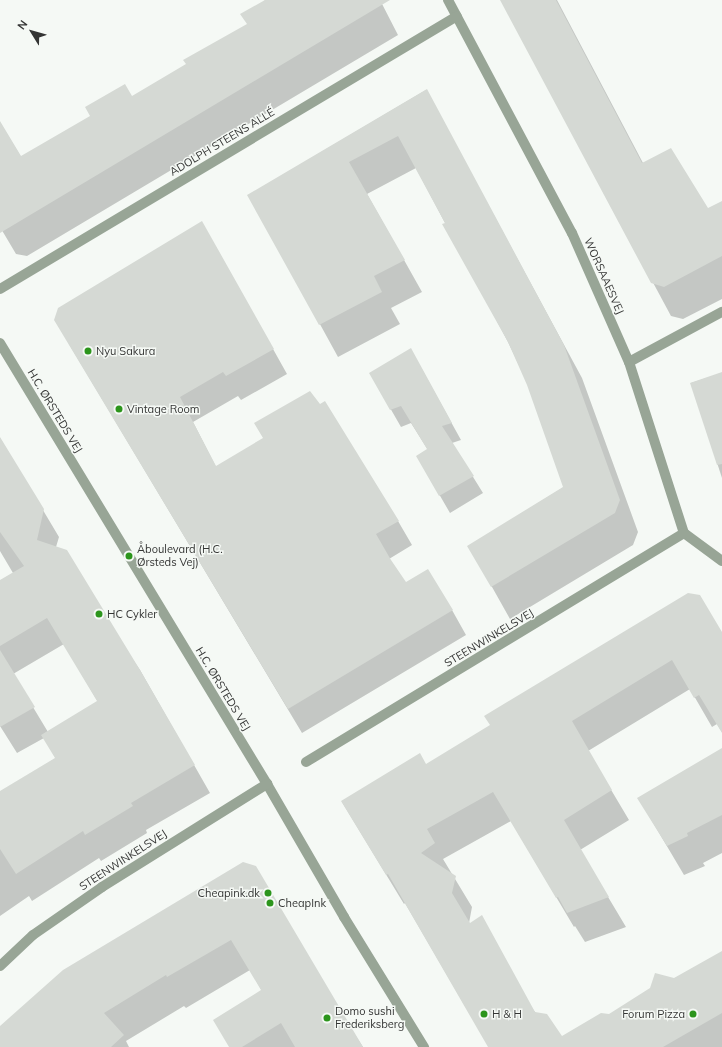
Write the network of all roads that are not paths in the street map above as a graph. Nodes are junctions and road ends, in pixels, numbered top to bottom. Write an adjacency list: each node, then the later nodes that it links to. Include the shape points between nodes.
1 (448, 0): 2 (street, WORSAAESVEJ)
2 (457, 16): 3 (street, ADOLPH STEENS ALLÉ); 7 (street, WORSAAESVEJ, via 572,233)
3 (0, 288)
4 (722, 312): 7 (street)
5 (0, 343): 6 (street, H.C. ØRSTEDS VEJ)
6 (4, 358): 11 (street, H.C. ØRSTEDS VEJ)
7 (629, 362): 8 (street, WORSAAESVEJ)
8 (684, 533): 9 (street); 10 (street, STEENWINKELSVEJ)
9 (722, 561)
10 (306, 762)
11 (267, 784): 12 (street, STEENWINKELSVEJ, via 102,887 33,935); 13 (street, H.C. ØRSTEDS VEJ, via 344,918)
12 (0, 966)
13 (424, 1047)

